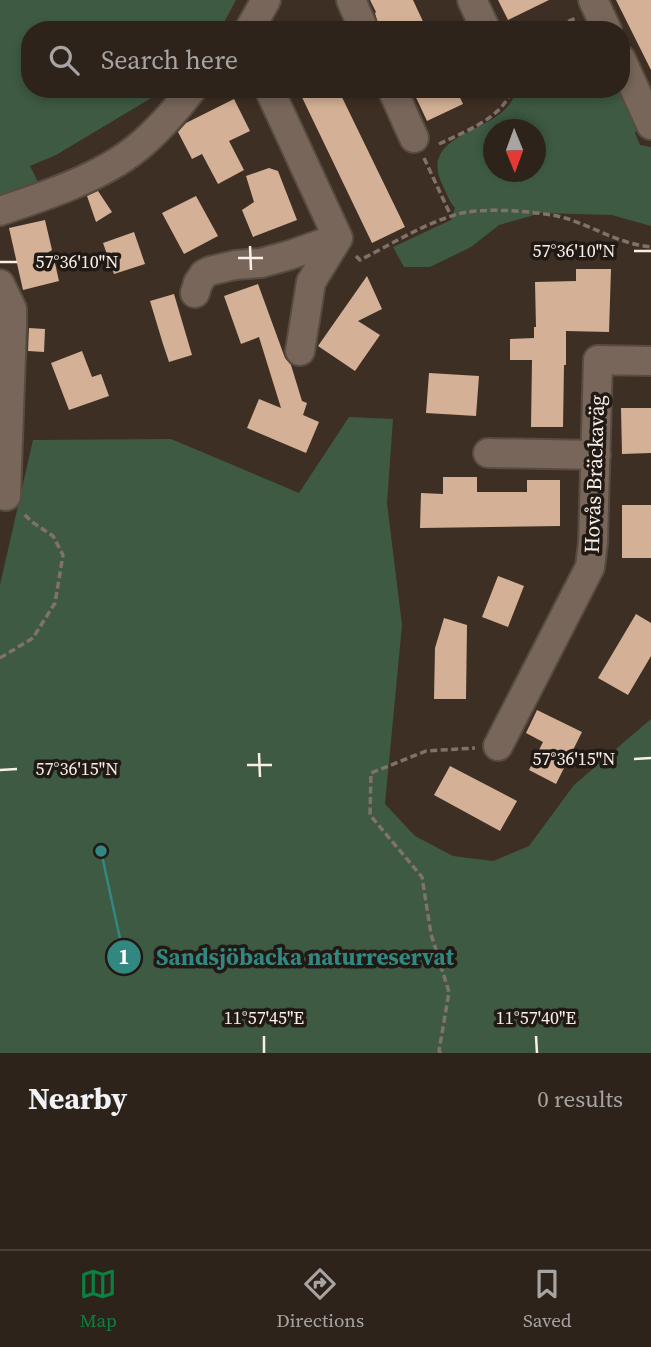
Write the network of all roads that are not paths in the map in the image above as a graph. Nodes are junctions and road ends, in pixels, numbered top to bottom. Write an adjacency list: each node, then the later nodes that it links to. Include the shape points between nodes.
1 (265, 0): 5 (street)
2 (351, 0): 6 (street)
3 (472, 0): 7 (street)
4 (593, 0): 8 (street)
5 (254, 21)
6 (360, 21)
7 (482, 21)
8 (603, 21)
9 (630, 79): 13 (street)
10 (184, 98): 15 (street, via 156,131 111,165)
11 (273, 98): 16 (street)
12 (396, 98): 14 (street)
13 (651, 125)
14 (418, 145)
15 (0, 211)
16 (338, 238): 18 (street, via 261,263 210,271); 19 (street, via 312,282)
17 (0, 284): 23 (street, via 12,309)
18 (195, 293)
19 (300, 351)
20 (651, 361): 22 (street, Hovås Bräckaväg, via 598,360)
21 (488, 453): 22 (street)
22 (596, 455): 24 (street, Hovås Bräckaväg, via 590,567)
23 (6, 496)
24 (498, 746)

